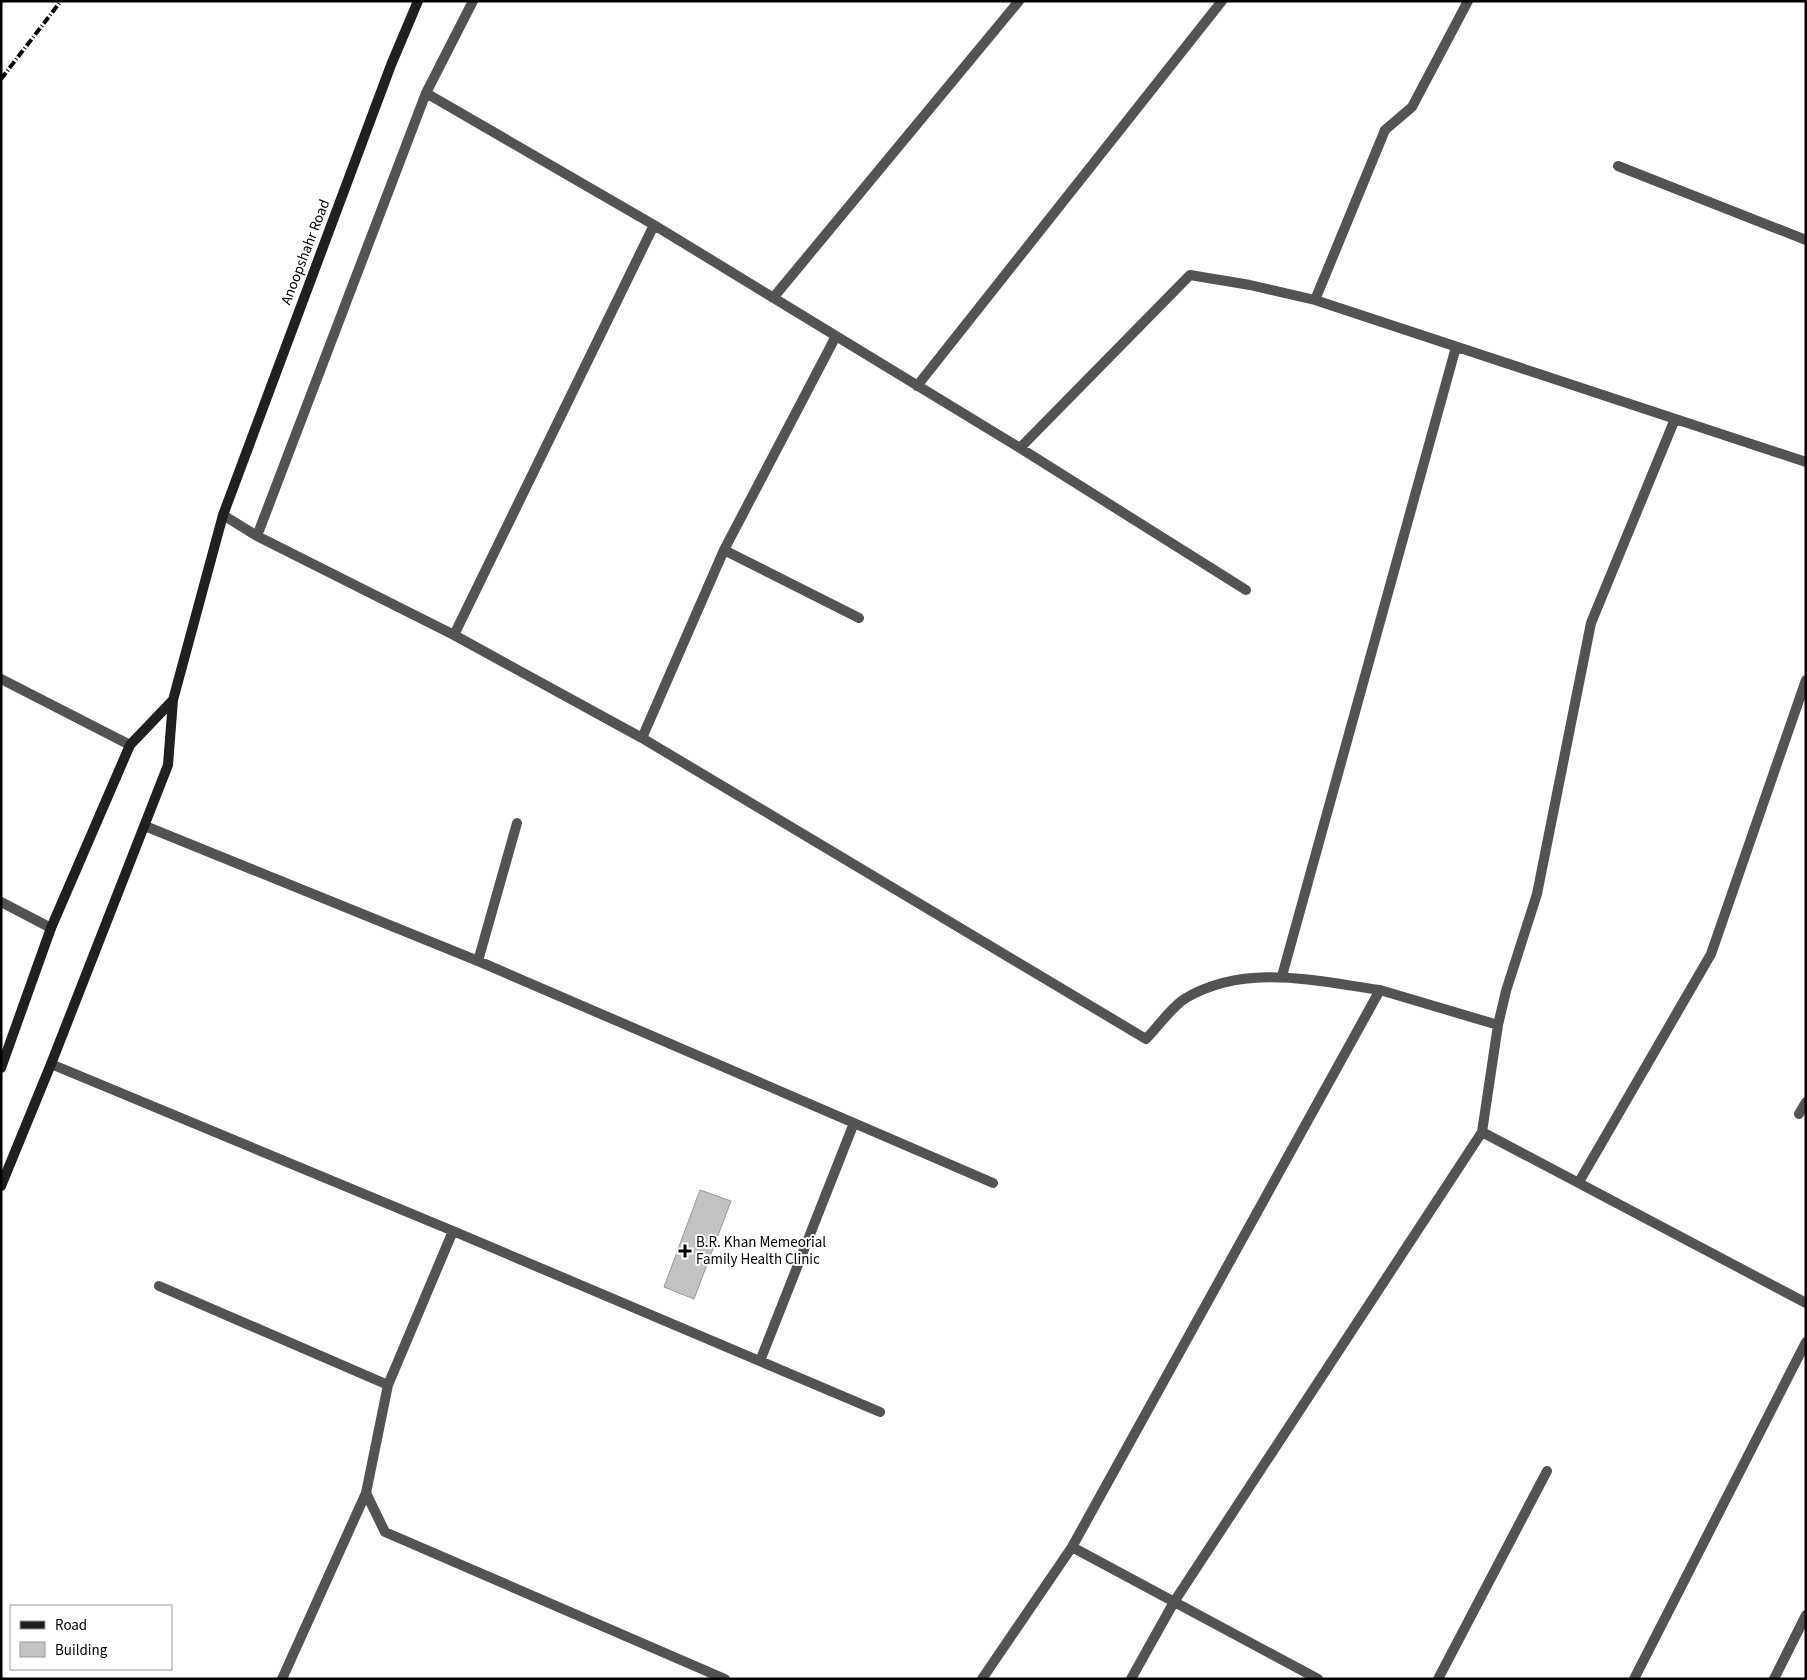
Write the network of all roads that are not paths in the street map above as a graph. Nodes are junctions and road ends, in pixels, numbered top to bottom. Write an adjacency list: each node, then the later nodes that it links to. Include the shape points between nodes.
1 (418, 1): 18 (main road, Anoopshahr Road)
2 (473, 1): 6 (street)
3 (1019, 1): 10 (street)
4 (1222, 1): 14 (street)
5 (1468, 1): 11 (street, via 1412,107 1385,130)
6 (426, 93): 8 (street); 19 (street)
7 (1618, 166): 9 (street)
8 (654, 225): 10 (street); 23 (street)
9 (1806, 240)
10 (773, 298): 12 (street)
11 (1314, 300): 13 (street); 16 (street, via 1190,275)
12 (836, 336): 14 (street); 20 (street)
13 (1456, 346): 15 (street); 34 (street)
14 (918, 386): 16 (street)
15 (1675, 419): 17 (street); 36 (street, via 1591,623 1536,894)
16 (1020, 448): 21 (street)
17 (1806, 462)
18 (222, 515): 19 (street); 26 (main road, Anoopshahr Road)
19 (257, 536): 23 (street)
20 (724, 550): 22 (street); 27 (street)
21 (1246, 590)
22 (859, 618)
23 (454, 635): 27 (street)
24 (1, 679): 28 (street)
25 (1806, 680): 43 (street, via 1711,954)
26 (173, 700): 28 (main road); 30 (main road, Anoopshahr Road, via 168,765)
27 (642, 738): 34 (street, via 1146,1039 1184,998 1231,980)
28 (130, 745): 32 (main road)
29 (517, 823): 33 (street)
30 (145, 826): 33 (street); 37 (main road, Anoopshahr Road)
31 (1, 902): 32 (street)
32 (51, 928): 38 (main road)
33 (478, 961): 41 (street)
34 (1282, 976): 35 (street)
35 (1380, 990): 36 (street); 55 (street)
36 (1498, 1025): 42 (street)
37 (51, 1064): 45 (main road, Anoopshahr Road); 46 (street)
38 (1, 1068)
39 (1806, 1102): 40 (street)
40 (1799, 1114)
41 (854, 1123): 44 (street); 50 (street)
42 (1482, 1132): 43 (street); 56 (street)
43 (1579, 1182): 48 (street)
44 (993, 1183)
45 (1, 1186)
46 (453, 1231): 50 (street); 51 (street)
47 (159, 1286): 51 (street)
48 (1806, 1303)
49 (1806, 1342): 64 (street)
50 (760, 1361): 52 (street)
51 (388, 1384): 54 (street)
52 (880, 1412)
53 (1546, 1471): 63 (street)
54 (366, 1493): 58 (street); 59 (street, via 385,1532)
55 (1072, 1547): 56 (street); 60 (street)
56 (1174, 1602): 61 (street); 62 (street)
57 (1806, 1615): 65 (street)
58 (282, 1679)
59 (725, 1679)
60 (982, 1679)
61 (1131, 1679)
62 (1318, 1679)
63 (1438, 1679)
64 (1634, 1679)
65 (1774, 1679)

